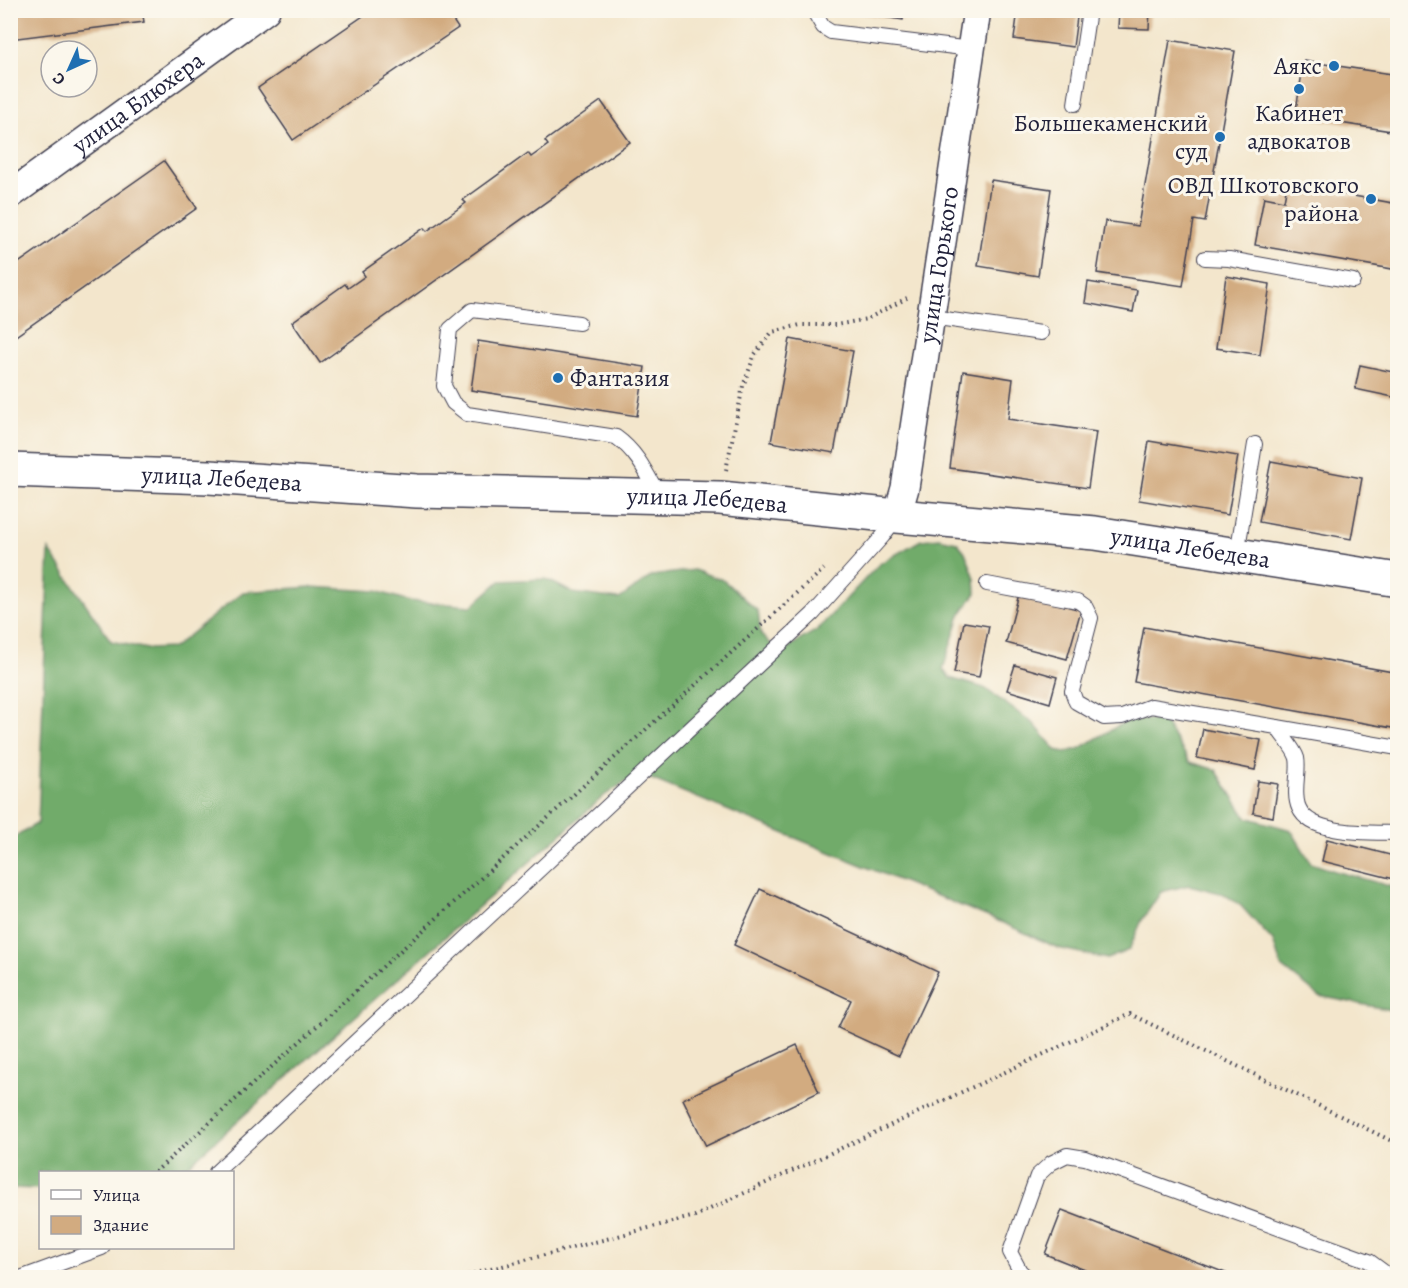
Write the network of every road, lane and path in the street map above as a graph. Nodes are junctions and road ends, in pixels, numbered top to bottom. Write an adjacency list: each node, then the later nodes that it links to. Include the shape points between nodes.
1 (266, 10): 7 (street, улица Блюхера)
2 (813, 10): 5 (lane, via 823,27 831,32)
3 (977, 10): 5 (street, улица Горького)
4 (1089, 10): 6 (lane)
5 (971, 49): 9 (street, улица Горького)
6 (1075, 104)
7 (10, 195)
8 (1205, 258): 10 (lane)
9 (937, 278): 11 (street, улица Горького); 17 (path, via 867,319 836,325 800,325 772,332 755,354 743,386)
10 (1353, 281)
11 (931, 317): 13 (lane); 18 (street, улица Горького, via 905,488)
12 (579, 323): 16 (lane, via 472,310 450,329 444,386 453,403 467,414 616,437 640,460)
13 (1041, 333)
14 (1255, 444): 19 (lane)
15 (10, 470): 16 (street, улица Лебедева, via 417,490)
16 (659, 496): 17 (street, улица Лебедева)
17 (720, 498): 18 (street, улица Лебедева)
18 (897, 516): 19 (street, улица Лебедева, via 1095,533); 28 (lane, via 813,614)
19 (1237, 554): 21 (street, улица Лебедева)
20 (833, 561): 27 (path)
21 (1398, 580)
22 (987, 584): 23 (lane, via 1078,601 1085,606 1091,618 1072,691 1076,702 1104,718 1122,717 1151,706)
23 (1277, 727): 24 (lane); 25 (lane, via 1297,758 1295,785 1299,809 1309,819 1328,828 1352,832)
24 (1398, 748)
25 (1398, 833)
26 (1398, 1144): 31 (path, via 1130,1014 695,1216)
27 (157, 1171)
28 (218, 1171)
29 (99, 1249): 30 (lane)
30 (20, 1278)
31 (456, 1278)
32 (1028, 1278): 33 (lane, via 1010,1252 1037,1176 1067,1155 1085,1158 1369,1262)
33 (1392, 1278)

